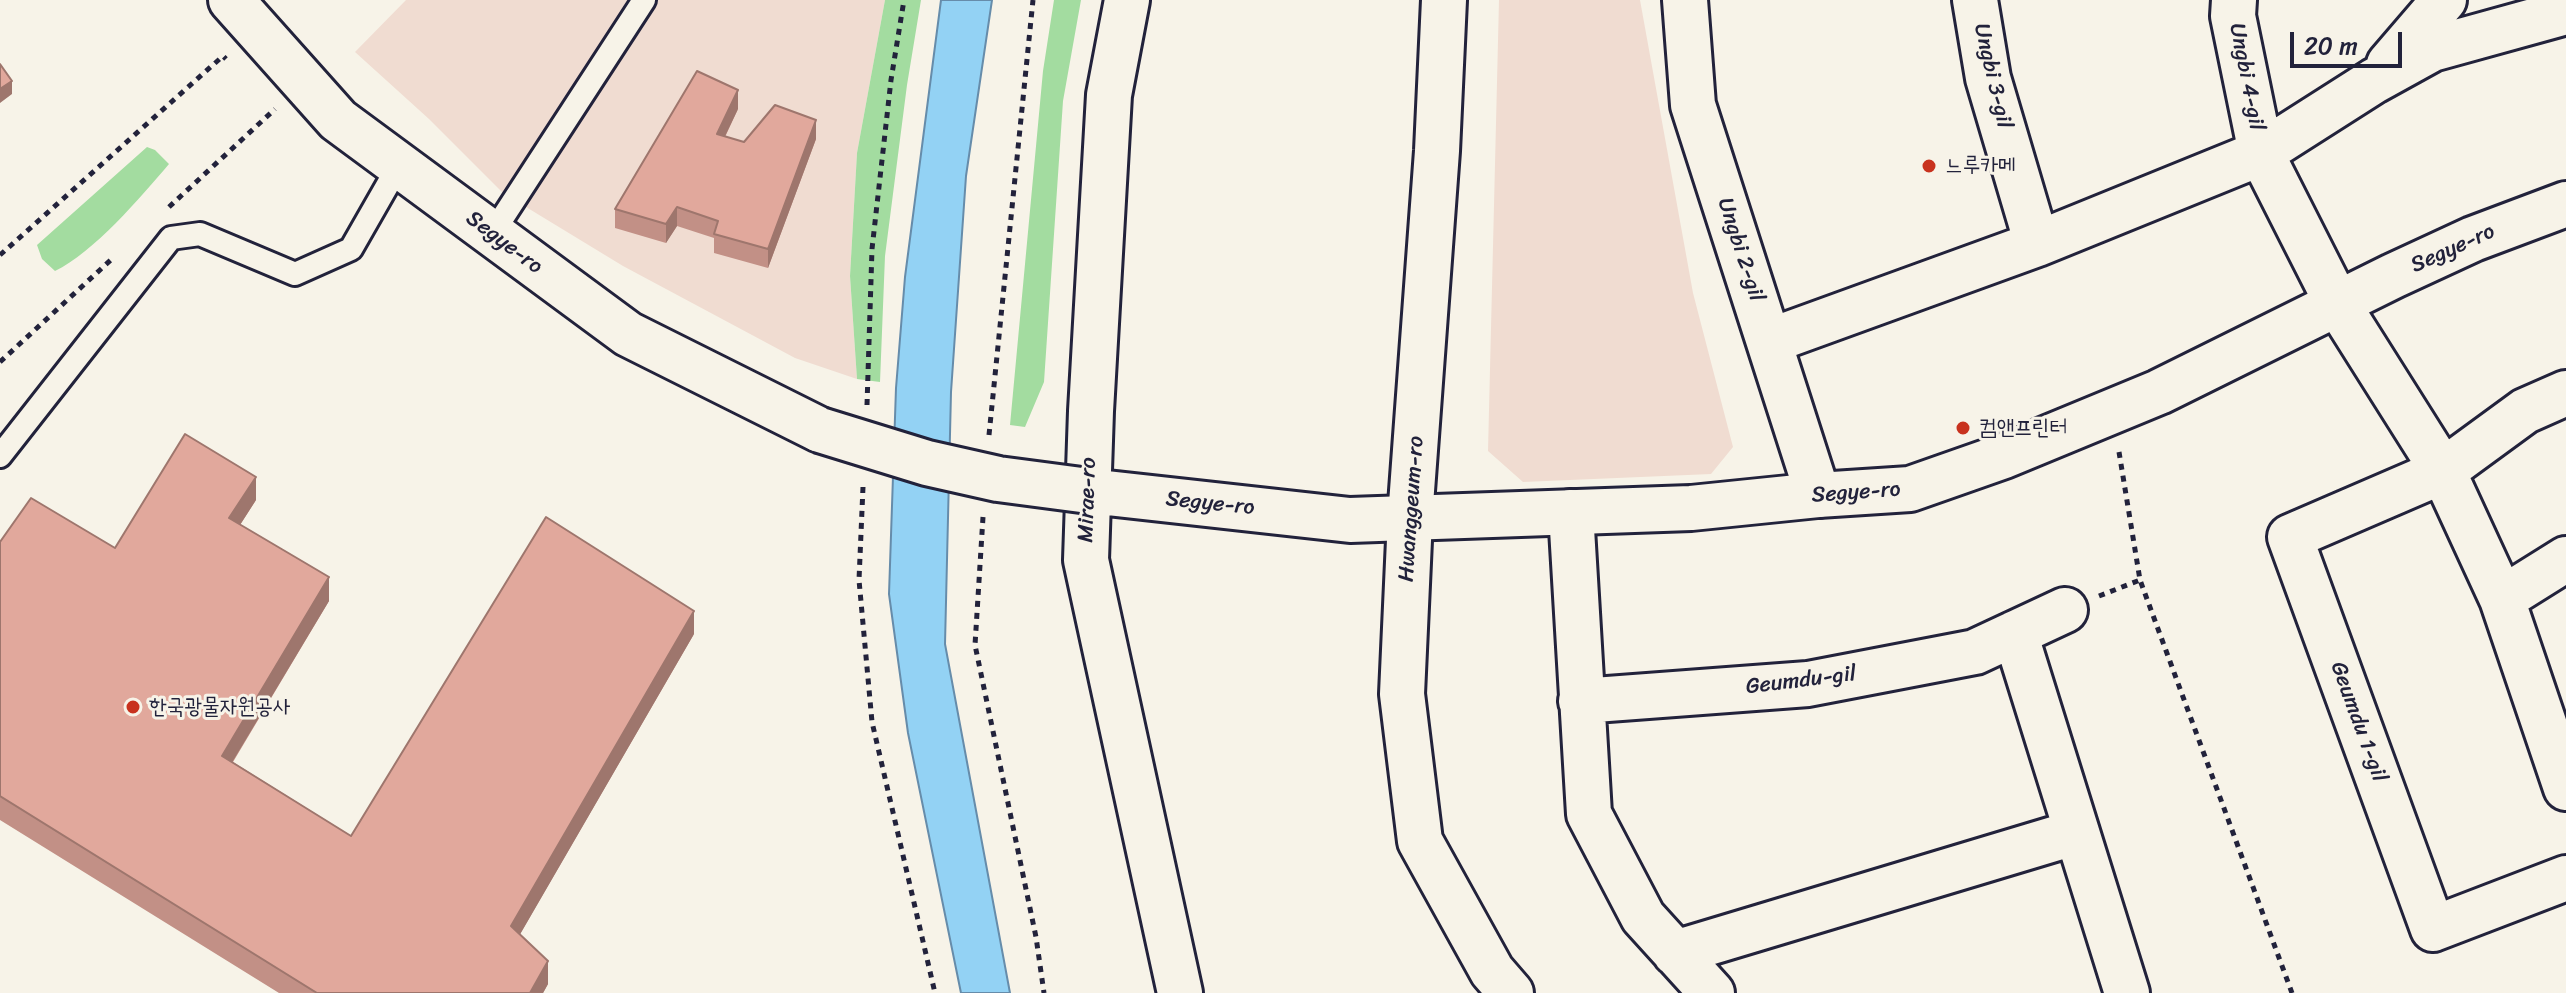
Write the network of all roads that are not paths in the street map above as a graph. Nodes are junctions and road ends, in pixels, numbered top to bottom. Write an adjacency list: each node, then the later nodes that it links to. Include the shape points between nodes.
1 (231, 0): 14 (street, Segye-ro, via 338,120)
2 (644, 0): 16 (lane)
3 (1127, 0): 23 (street, Mirae-ro, via 1109,95)
4 (1444, 0): 26 (street, Hwanggeum-ro)
5 (1685, 0): 19 (street, Ungbi 2-gil, via 1693,105)
6 (1975, 0): 17 (street, Ungbi 3-gil, via 1988,78)
7 (2234, 0): 13 (street, Ungbi 4-gil)
8 (2444, 0): 12 (street)
9 (2542, 0): 10 (street)
10 (2566, 5)
11 (2566, 12): 12 (street, via 2432,49)
12 (2374, 81): 13 (street)
13 (2261, 153): 17 (street); 18 (street, Ungbi 4-gil)
14 (399, 165): 16 (street, Segye-ro); 21 (lane, via 351,249 295,274 200,234 171,238)
15 (2566, 204): 18 (street, Segye-ro, via 2473,239)
16 (492, 234): 23 (street, Segye-ro, bridge, via 628,334 820,430 970,473)
17 (2037, 244): 19 (street)
18 (2337, 303): 22 (street); 24 (street, Segye-ro, via 2159,392 2004,456 1910,489)
19 (1770, 341): 24 (street, Ungbi 2-gil)
20 (2566, 393): 22 (street, Geumdu 1-gil, via 2525,411)
21 (0, 456)
22 (2443, 471): 28 (street); 34 (street, Geumdu 1-gil, via 2290,537 2433,929)
23 (1089, 491): 26 (street, Segye-ro, via 1350,520); 36 (street, Mirae-ro, via 1086,560)
24 (1818, 495): 25 (street, Segye-ro, via 1691,508)
25 (1571, 512): 26 (street, Segye-ro); 31 (street)
26 (1410, 518): 37 (street, Hwanggeum-ro, via 1402,694 1420,841 1492,971)
27 (2566, 559): 28 (street)
28 (2502, 599): 32 (street)
29 (2065, 610): 30 (street, Geumdu-gil)
30 (2015, 633): 31 (street, Geumdu-gil, via 1975,652 1808,684); 33 (street)
31 (1581, 701): 35 (street, via 1589,814 1643,917)
32 (2566, 788)
33 (2077, 832): 35 (street); 39 (street)
34 (2566, 878)
35 (1675, 953): 38 (street)
36 (1180, 993)
37 (1511, 993)
38 (1712, 993)
39 (2127, 993)

